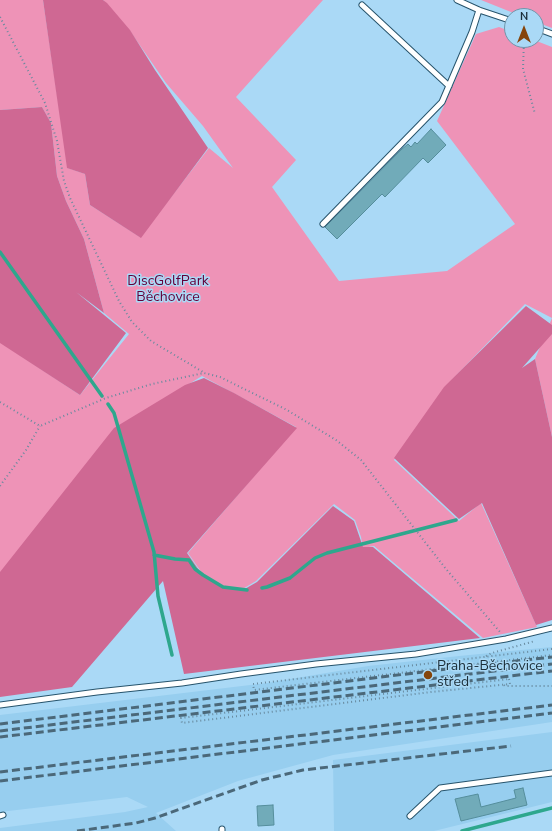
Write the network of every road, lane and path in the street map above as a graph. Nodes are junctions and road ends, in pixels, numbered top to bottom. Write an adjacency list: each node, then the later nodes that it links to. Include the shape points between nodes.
1 (457, 0): 3 (lane)
2 (362, 5): 7 (lane)
3 (480, 10): 5 (lane); 7 (lane)
4 (0, 17): 10 (path, via 45,103 70,198 119,301 132,322 151,341)
5 (504, 18)
6 (524, 48): 8 (path, via 523,68)
7 (449, 86): 9 (lane, via 442,102)
8 (535, 114)
9 (323, 224)
10 (204, 372): 12 (path, via 106,398); 15 (path, via 220,377 287,410 336,440 361,460 446,569)
11 (0, 402): 12 (path)
12 (40, 426): 13 (path)
13 (0, 486)
14 (552, 628): 15 (lane)
15 (506, 639): 22 (lane, via 416,654 316,664 182,684)
16 (537, 641): 19 (path)
17 (552, 649): 19 (path)
18 (552, 655): 19 (path, via 254,690 253,684)
19 (485, 657)
20 (503, 685): 20 (path, via 182,723 181,718 509,678 510,684); 21 (path)
21 (552, 686)
22 (0, 705)
23 (552, 773): 24 (lane, via 440,788)
24 (410, 816)

